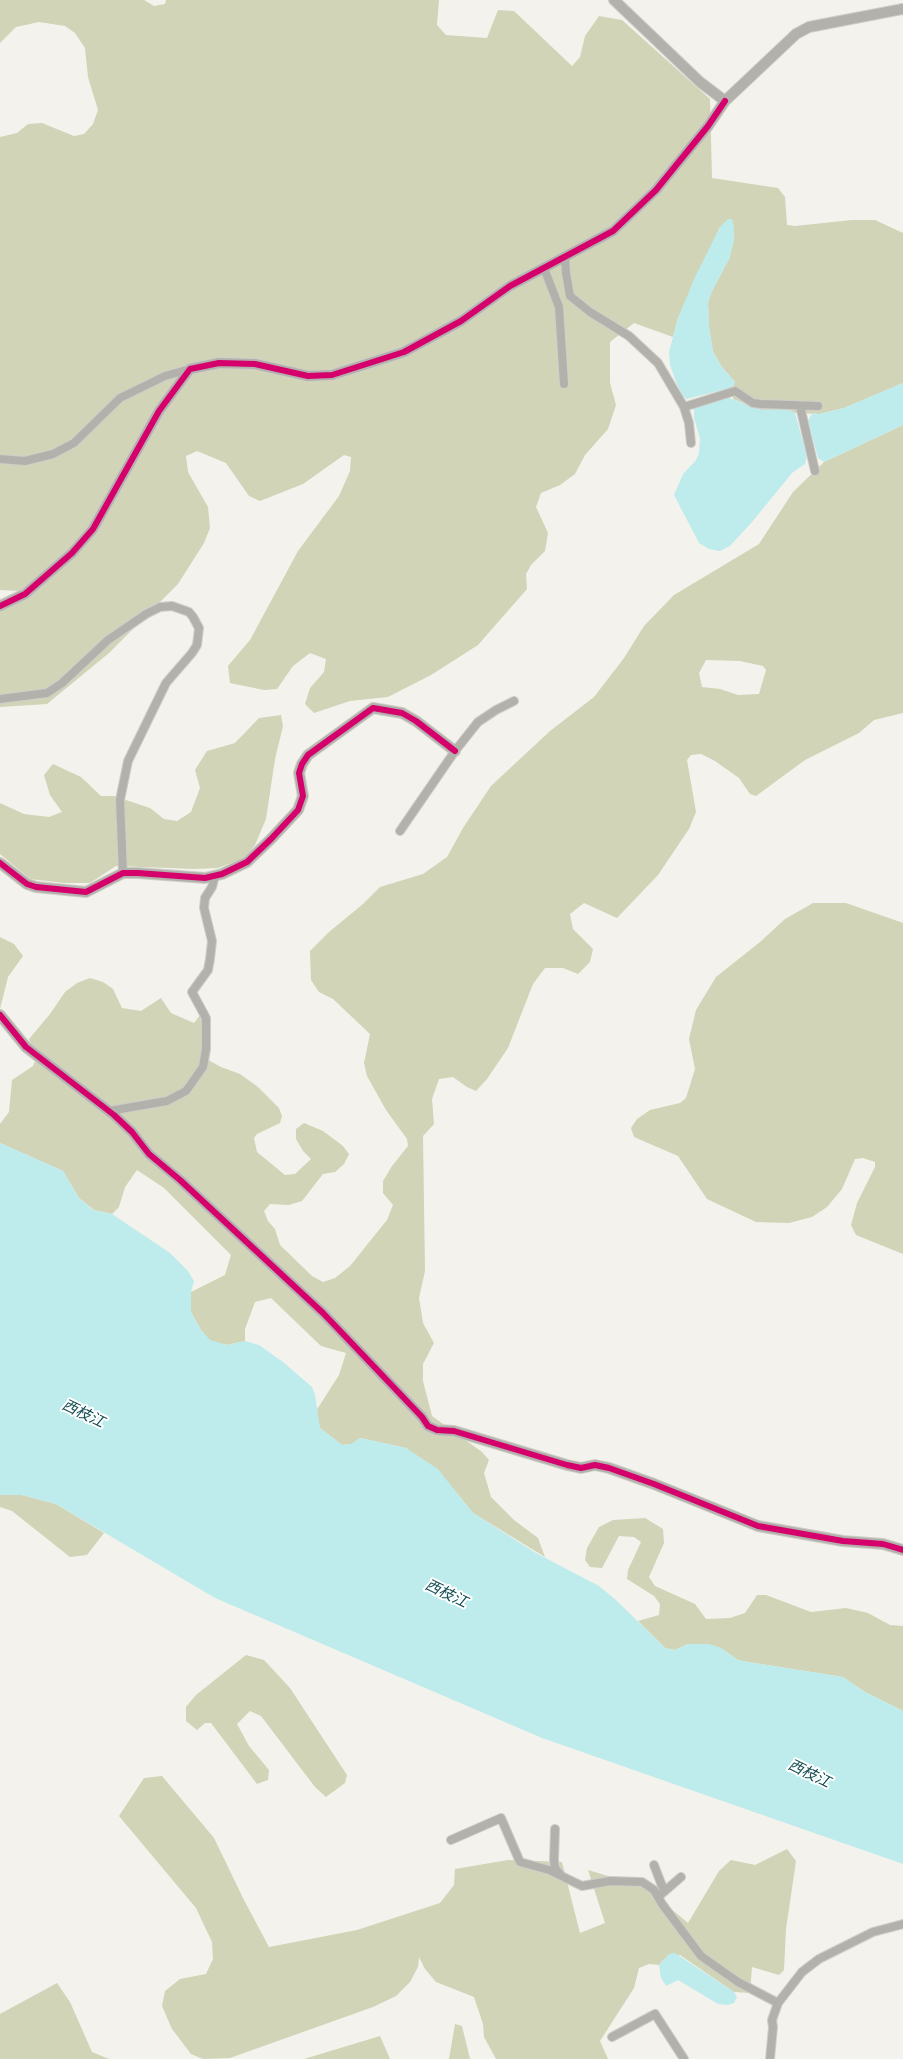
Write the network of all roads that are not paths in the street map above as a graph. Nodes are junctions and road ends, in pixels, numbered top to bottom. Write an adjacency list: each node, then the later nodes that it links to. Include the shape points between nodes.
1 (614, 0): 3 (street, via 700,82)
2 (903, 9): 3 (street, via 808,28 796,34)
3 (725, 101): 4 (street, via 656,190 613,231)
4 (565, 256): 5 (street); 8 (street, via 570,296 642,346 658,363)
5 (544, 268): 6 (street, via 510,286 461,321 404,352 332,375 308,376 255,364 219,363); 7 (street, via 559,306)
6 (190, 368): 12 (street, via 120,398 74,442 52,454 25,461); 14 (street, via 159,411 93,529 72,553 25,594)
7 (564, 384)
8 (684, 406): 9 (street, via 735,391 753,403); 11 (street)
9 (800, 406): 10 (street); 13 (street)
10 (818, 406)
11 (691, 443)
12 (0, 459)
13 (815, 471)
14 (0, 606)
15 (0, 699): 20 (street, via 47,693 108,640 160,607 172,606 193,616 199,628 197,645 166,683 128,761 120,800)
16 (514, 701): 17 (street, via 478,722)
17 (455, 751): 18 (street); 21 (street, via 409,717 373,708 308,755 299,773 302,796 298,810 246,862)
18 (400, 831)
19 (0, 863): 20 (street, via 27,884 86,892)
20 (124, 873): 21 (street)
21 (215, 876): 23 (street, via 204,908 212,941 208,970 192,992 206,1018 206,1049 202,1067 186,1091 168,1101)
22 (0, 1015): 23 (street, via 26,1047)
23 (109, 1111): 24 (street, via 132,1132 149,1154 323,1312 428,1426 567,1465 609,1468 758,1526 843,1542 884,1544)
24 (903, 1550)
25 (556, 1829): 28 (street, via 554,1860)
26 (451, 1840): 28 (street, via 501,1818 520,1862)
27 (654, 1865): 30 (street)
28 (560, 1874): 30 (street, via 582,1886 610,1880 642,1882)
29 (681, 1876): 30 (street)
30 (661, 1894): 32 (street, via 701,1956 738,1982)
31 (903, 1924): 32 (street, via 873,1932 819,1959 802,1972)
32 (778, 2003): 35 (street, via 772,2020)
33 (612, 2037): 34 (street, via 655,2014)
34 (684, 2059)
35 (770, 2059)

